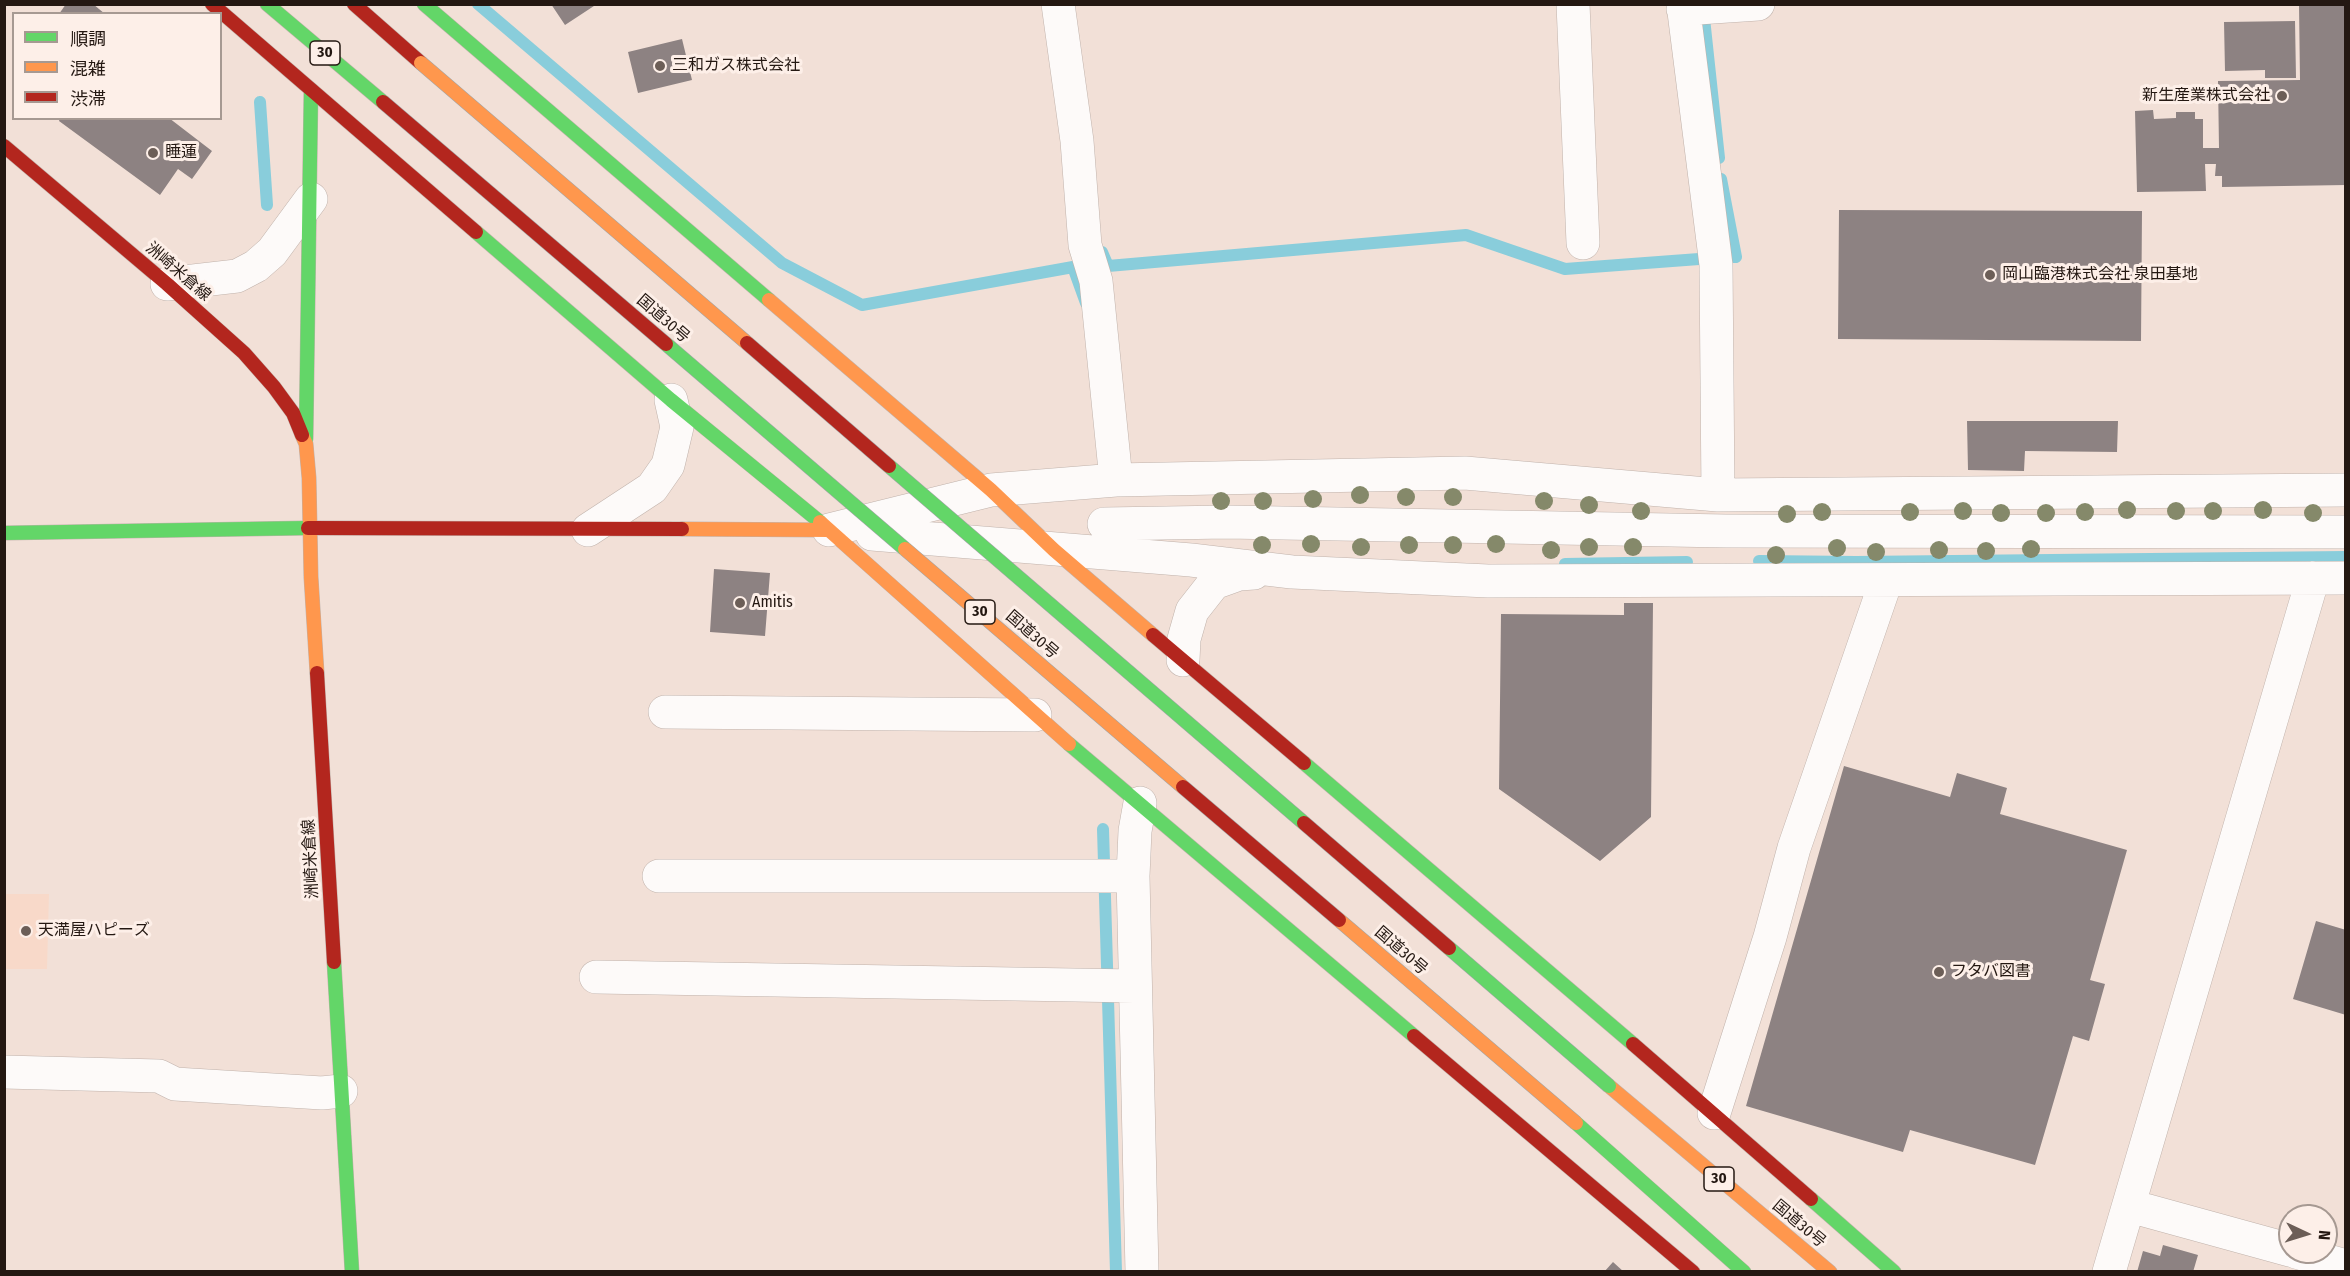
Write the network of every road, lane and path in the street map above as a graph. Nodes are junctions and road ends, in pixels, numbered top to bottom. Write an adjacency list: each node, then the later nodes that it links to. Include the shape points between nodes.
1 (267, 4): 49 (main road, 国道30号 / 30, bridge, via 1576,1123)
2 (354, 4): 50 (main road, 国道30号 / 30, bridge)
3 (424, 4): 17 (main road)
4 (1058, 4): 16 (street)
5 (1573, 4): 12 (street)
6 (1758, 4): 7 (street)
7 (1695, 7): 19 (street, via 1716,265)
8 (222, 13): 9 (main road)
9 (311, 90): 11 (main road, 洲崎米倉線); 14 (main road)
10 (4, 146): 13 (main road, 洲崎米倉線)
11 (311, 200): 13 (street, via 272,252 256,266 237,276); 15 (main road, 洲崎米倉線)
12 (1582, 243)
13 (168, 284): 15 (main road, 洲崎米倉線, via 244,352 293,413)
14 (671, 400): 22 (street, via 677,427 668,465 652,488); 23 (main road)
15 (306, 444): 21 (main road, 洲崎米倉線)
16 (1116, 480): 17 (street); 19 (street, via 1465,473)
17 (991, 490): 23 (street); 27 (main road)
18 (2346, 490): 19 (street)
19 (1723, 495): 24 (street)
20 (1104, 524): 24 (street, via 1227,522)
21 (310, 528): 22 (main road); 26 (main road); 42 (main road, 洲崎米倉線)
22 (588, 530): 23 (main road)
23 (829, 530): 27 (street); 35 (main road)
24 (1726, 531): 25 (street); 31 (street)
25 (2346, 532)
26 (4, 533)
27 (1054, 550): 28 (street); 33 (main road)
28 (1292, 572): 31 (street, via 1488,581); 33 (street, via 1239,574 1214,583 1192,611)
29 (2313, 578): 30 (street); 32 (street); 44 (street)
30 (2346, 578)
31 (1725, 581): 32 (street)
32 (1887, 582): 43 (street, via 1794,848)
33 (1183, 660): 43 (main road)
34 (665, 712): 35 (street)
35 (1035, 716): 36 (main road)
36 (1140, 803): 38 (street, via 1135,831); 48 (main road)
37 (659, 876): 38 (street)
38 (1115, 876): 40 (street)
39 (596, 977): 40 (street)
40 (1118, 986): 47 (street)
41 (4, 1072): 42 (street, via 159,1076 175,1084)
42 (341, 1091): 46 (main road, 洲崎米倉線)
43 (1714, 1113): 51 (main road)
44 (2130, 1206): 45 (street); 52 (street)
45 (2278, 1247)
46 (352, 1272)
47 (1142, 1272)
48 (1693, 1272)
49 (1744, 1272)
50 (1830, 1272)
51 (1894, 1272)
52 (2109, 1272)

